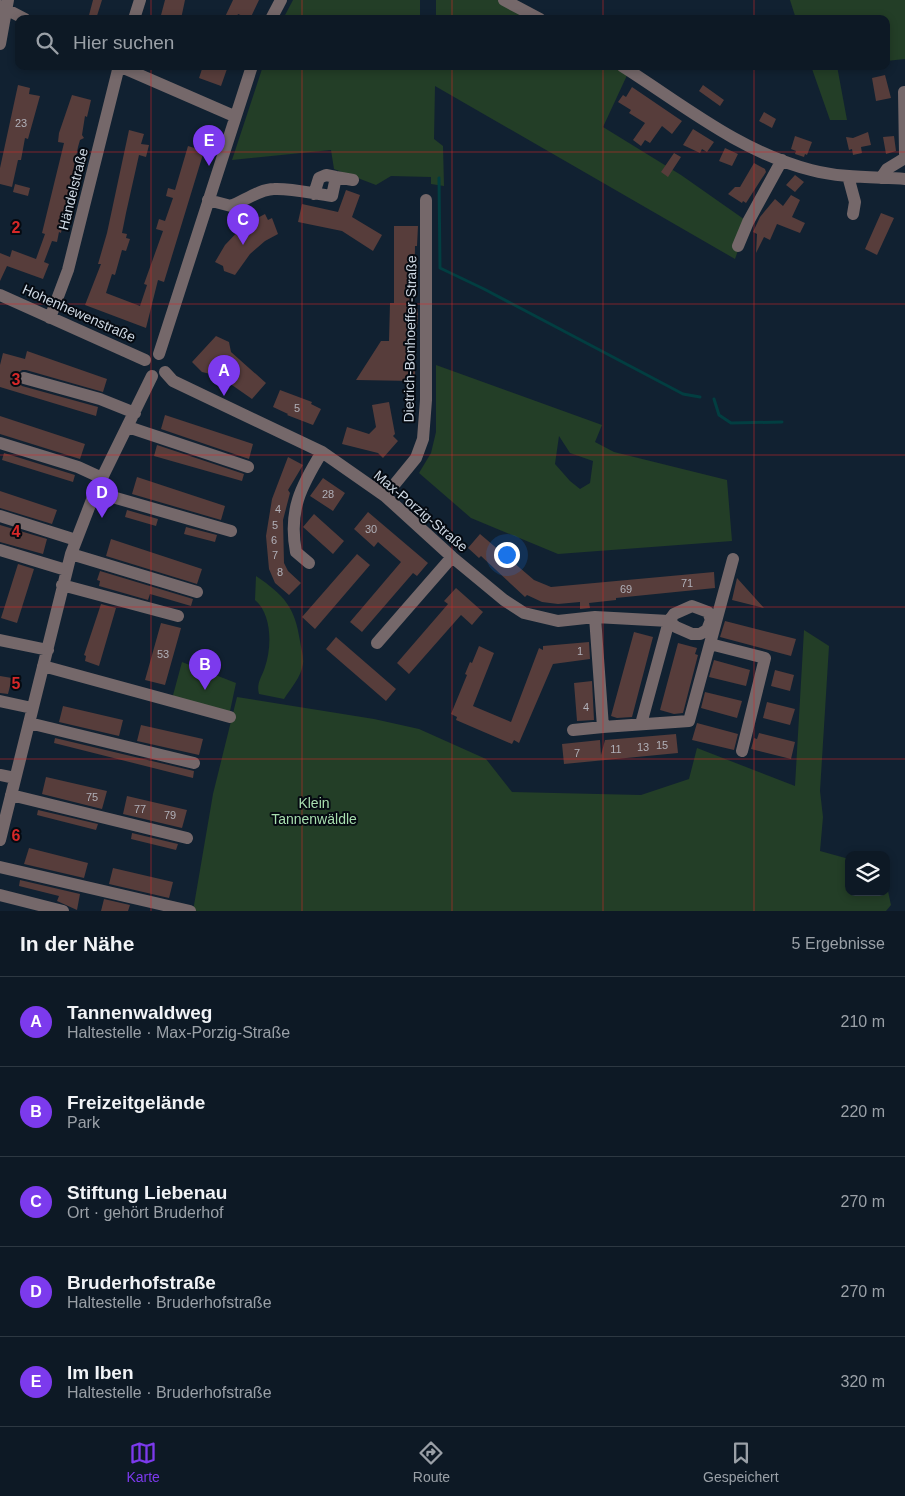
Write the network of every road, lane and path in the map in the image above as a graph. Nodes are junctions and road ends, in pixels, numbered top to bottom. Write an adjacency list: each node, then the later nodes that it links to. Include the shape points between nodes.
1 (140, 0): 6 (street)
2 (281, 0): 7 (street)
3 (504, 0): 8 (street)
4 (5, 5): 5 (street); 9 (street)
5 (19, 15)
6 (135, 15)
7 (273, 15)
8 (532, 15)
9 (0, 44)
10 (118, 70): 30 (street, Händelstraße, via 68,270)
11 (128, 70): 15 (street)
12 (251, 70): 15 (street)
13 (628, 70): 18 (street, via 732,138)
14 (904, 92): 16 (street)
15 (234, 116): 25 (street)
16 (905, 154)
17 (905, 158): 21 (street, via 887,169)
18 (782, 160): 19 (street, via 810,170); 28 (street)
19 (848, 176): 21 (street); 27 (street, via 855,202)
20 (336, 177): 23 (street); 24 (street, via 326,175 319,178); 24 (street, via 332,196)
21 (881, 178): 22 (street)
22 (905, 179)
23 (353, 180)
24 (314, 194): 25 (street, via 274,188 231,206)
25 (208, 200): 31 (street)
26 (426, 200): 42 (street, Dietrich-Bonhoeffer-Straße, via 426,400 423,439 416,458)
27 (854, 214)
28 (738, 246)
29 (0, 295): 30 (street, Hohenhewenstraße)
30 (50, 318): 32 (street, Hohenhewenstraße)
31 (159, 354): 32 (street, via 149,355); 33 (street, via 167,364)
32 (146, 360): 33 (street, via 145,369)
33 (159, 374): 35 (street); 38 (street, Max-Porzig-Straße)
34 (24, 378): 35 (street, via 100,399)
35 (135, 413): 36 (street)
36 (128, 427): 39 (street); 40 (street)
37 (0, 443): 40 (street, via 78,467)
38 (322, 452): 42 (street, Max-Porzig-Straße); 50 (street, via 298,497 292,525 296,552)
39 (248, 467)
40 (102, 478): 41 (street)
41 (95, 492): 44 (street); 45 (street)
42 (385, 496): 48 (street, Max-Porzig-Straße)
43 (0, 516): 45 (street)
44 (231, 531)
45 (76, 540): 47 (street)
46 (0, 550): 51 (street)
47 (71, 554): 51 (street); 53 (street)
48 (452, 557): 55 (street, Max-Porzig-Straße, via 524,613 558,621); 59 (street)
49 (733, 559): 57 (street)
50 (309, 563)
51 (66, 570): 52 (street)
52 (62, 585): 54 (street); 60 (street)
53 (197, 592)
54 (178, 616)
55 (595, 617): 56 (street, Max-Porzig-Straße); 67 (street)
56 (669, 621): 57 (street, Max-Porzig-Straße, via 692,634); 57 (street, via 683,608 699,607 708,612); 66 (street)
57 (710, 636): 66 (street, via 689,721); 69 (street, Max-Porzig-Straße, via 765,658)
58 (0, 640): 60 (street)
59 (377, 643)
60 (48, 650): 61 (street)
61 (43, 666): 63 (street); 64 (street)
62 (0, 701): 63 (street)
63 (32, 708): 65 (street)
64 (230, 717)
65 (29, 723): 70 (street); 72 (street)
66 (641, 724): 67 (street)
67 (603, 727): 68 (street)
68 (573, 730)
69 (742, 751)
70 (194, 763)
71 (0, 775): 72 (street)
72 (15, 778): 73 (street)
73 (11, 795): 74 (street); 75 (street)
74 (187, 838)
75 (0, 840)
76 (0, 867): 79 (street)
77 (0, 895): 78 (street)
78 (63, 911)
79 (190, 911)

